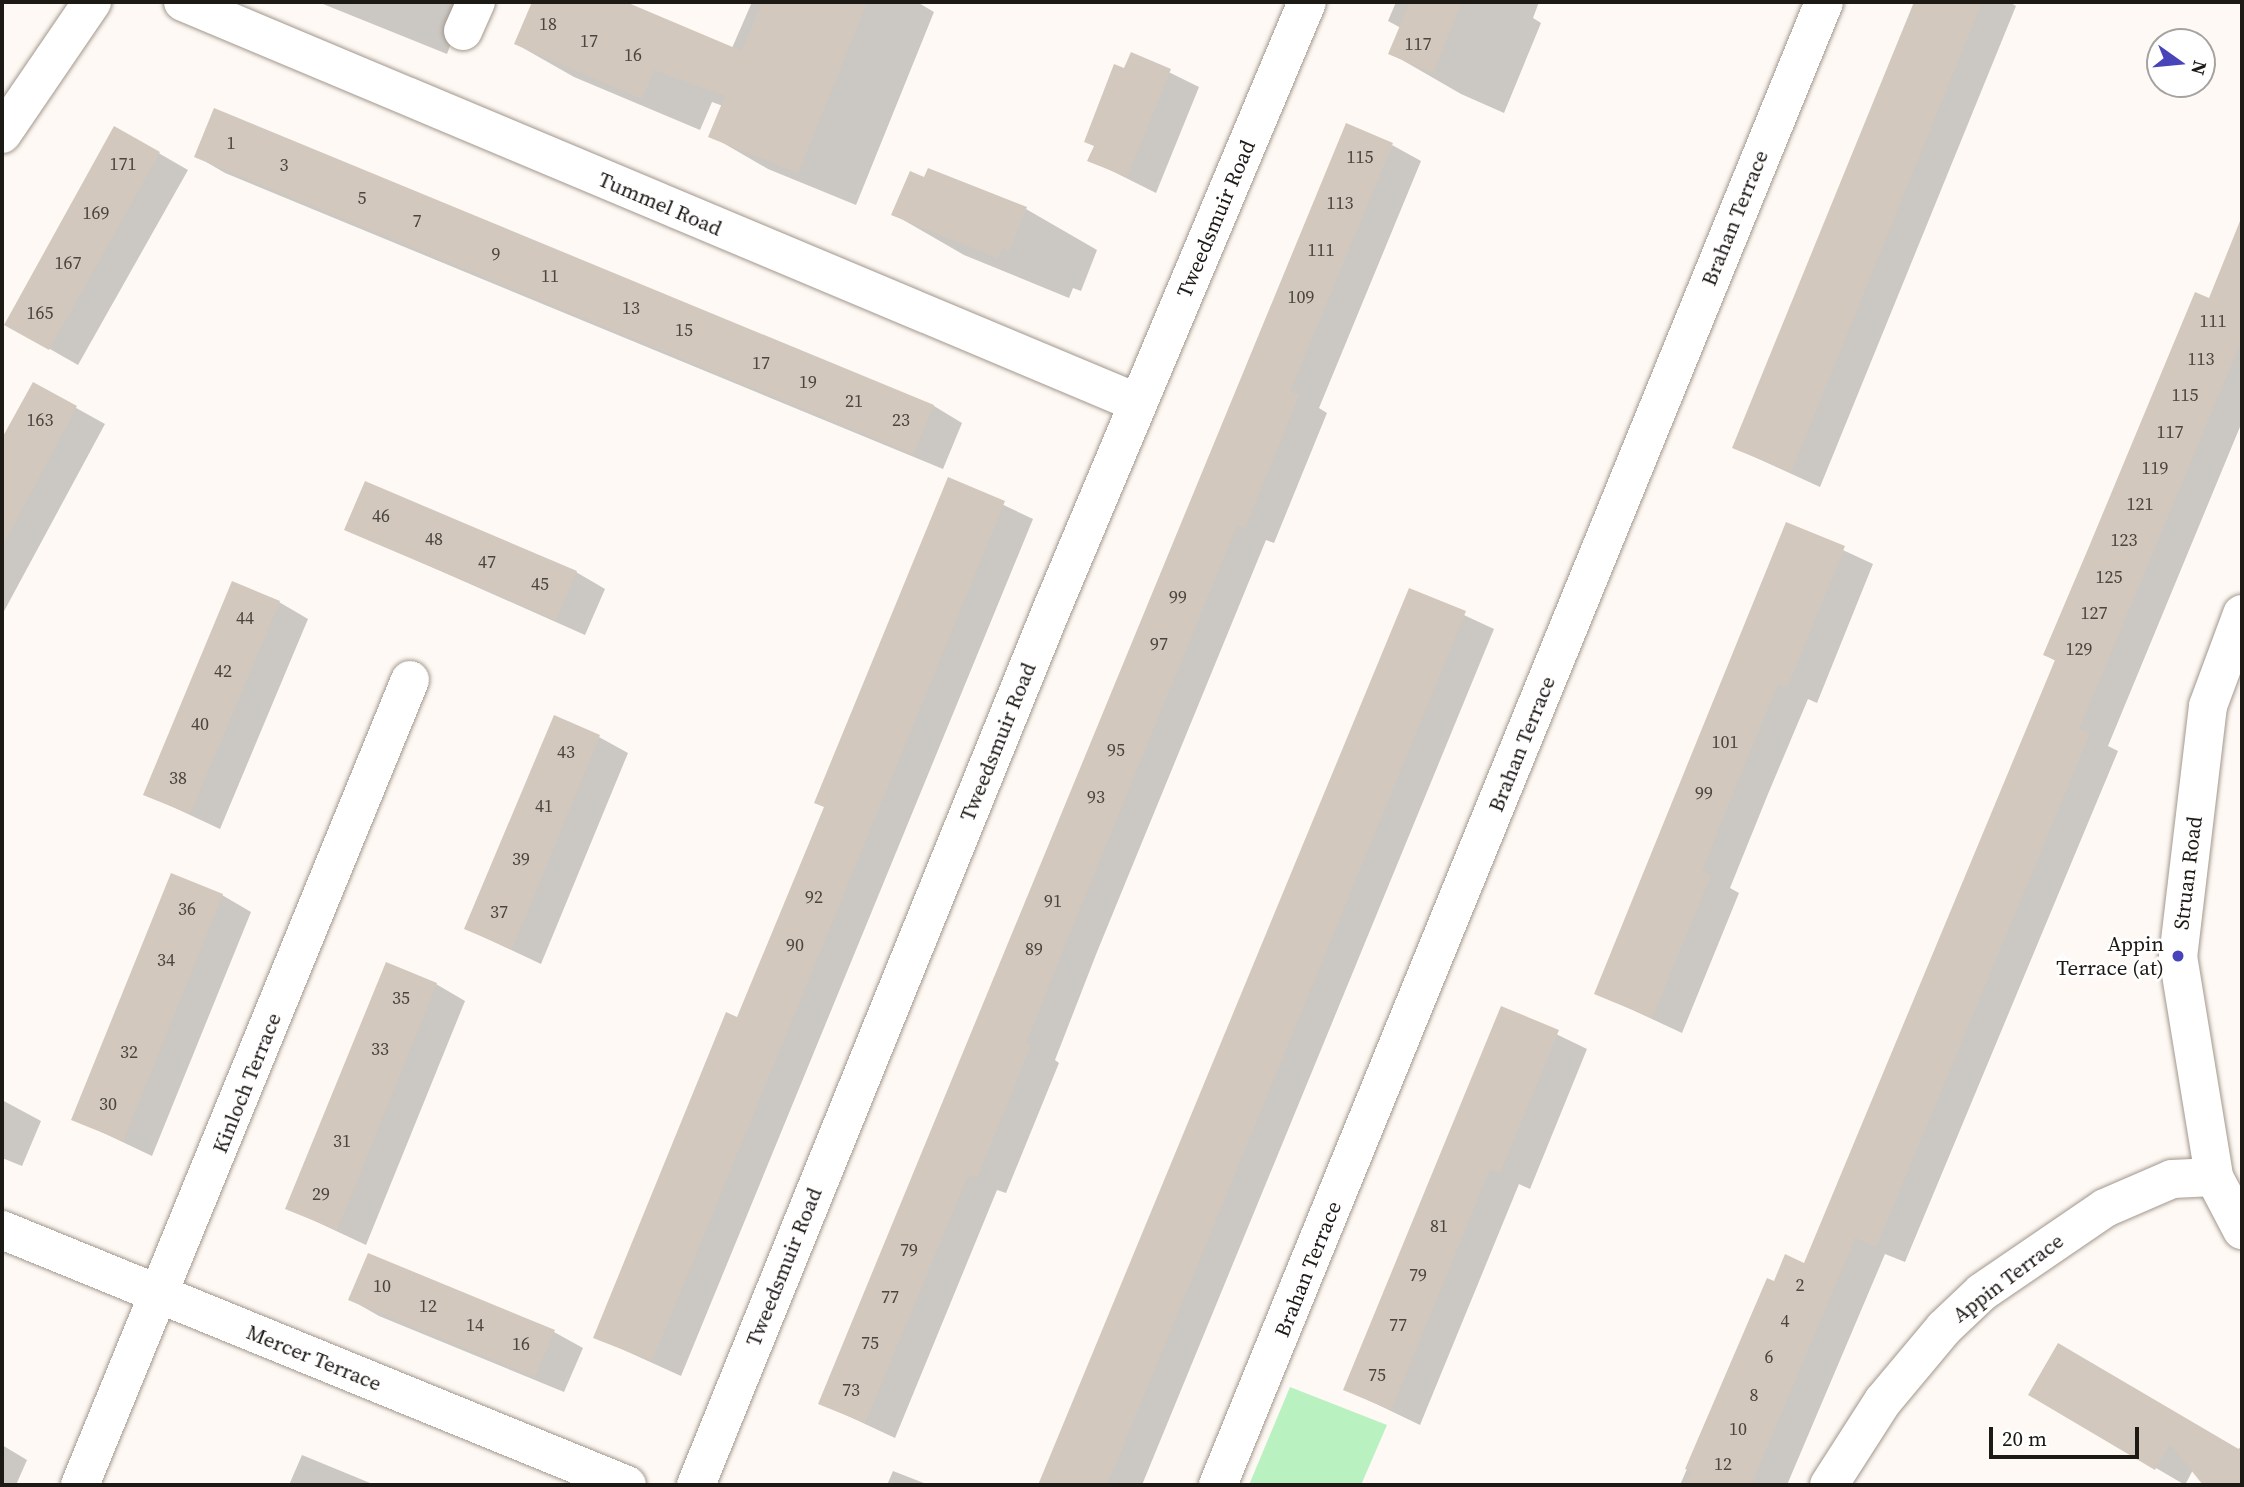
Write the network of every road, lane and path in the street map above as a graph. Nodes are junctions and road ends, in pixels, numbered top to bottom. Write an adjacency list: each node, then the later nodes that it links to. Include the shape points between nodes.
1 (92, 2): 5 (street)
2 (183, 2): 6 (street, Tummel Road)
3 (1307, 2): 6 (street, Tweedsmuir Road)
4 (1824, 2): 16 (street, Brahan Terrace)
5 (2, 134)
6 (1138, 403): 15 (street, Tweedsmuir Road)
7 (2242, 614): 9 (street, Struan Road, via 2208,706 2178,956)
8 (410, 680): 12 (street, Kinloch Terrace)
9 (2214, 1177): 11 (street, Struan Road); 17 (street, Appin Terrace, via 2172,1179 2105,1209 1982,1292 1944,1328 1883,1401)
10 (2, 1230): 12 (street, Mercer Terrace)
11 (2242, 1230)
12 (160, 1294): 13 (street, Mercer Terrace); 14 (street, Kinloch Terrace)
13 (619, 1482)
14 (80, 1485)
15 (696, 1485)
16 (1219, 1485)
17 (1829, 1485)

